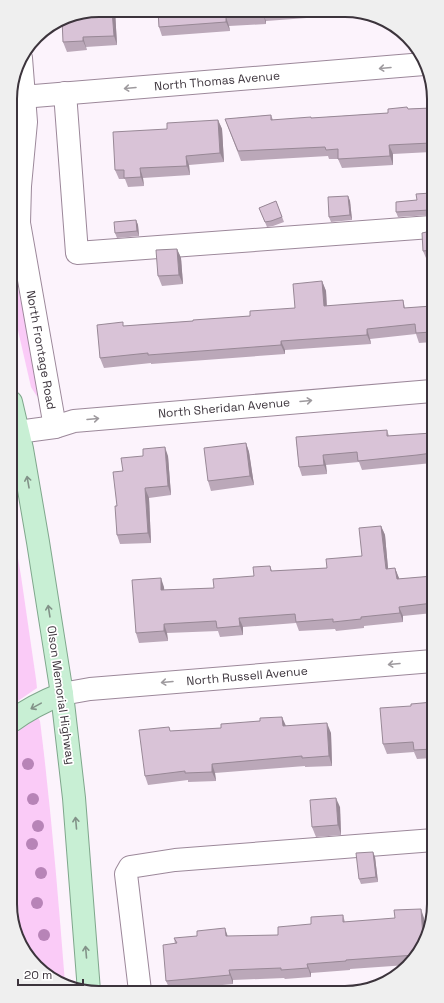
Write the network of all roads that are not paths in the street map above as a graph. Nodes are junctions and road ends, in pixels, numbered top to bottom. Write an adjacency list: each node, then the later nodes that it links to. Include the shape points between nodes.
1 (419, 64): 2 (street, North Thomas Avenue, one-way to 2)
2 (65, 93): 3 (street, North Thomas Avenue); 4 (street, via 78,253)
3 (17, 97): 6 (street, North Frontage Road, via 26,122 19,223)
4 (427, 226)
5 (427, 391): 6 (street, North Sheridan Avenue, one-way to 5, via 74,421)
6 (55, 427): 8 (street, North Sheridan Avenue)
7 (17, 428): 8 (main road, Olson Memorial Highway)
8 (18, 432): 10 (main road, Olson Memorial Highway, one-way to 8)
9 (427, 661): 10 (street, North Russell Avenue, one-way to 10, via 98,688)
10 (62, 694): 11 (main road, one-way to 11, via 40,703); 13 (main road, Olson Memorial Highway, one-way to 10, via 74,798)
11 (17, 717)
12 (427, 841): 14 (street, via 175,860 130,867 126,874)
13 (89, 985)
14 (139, 986)

